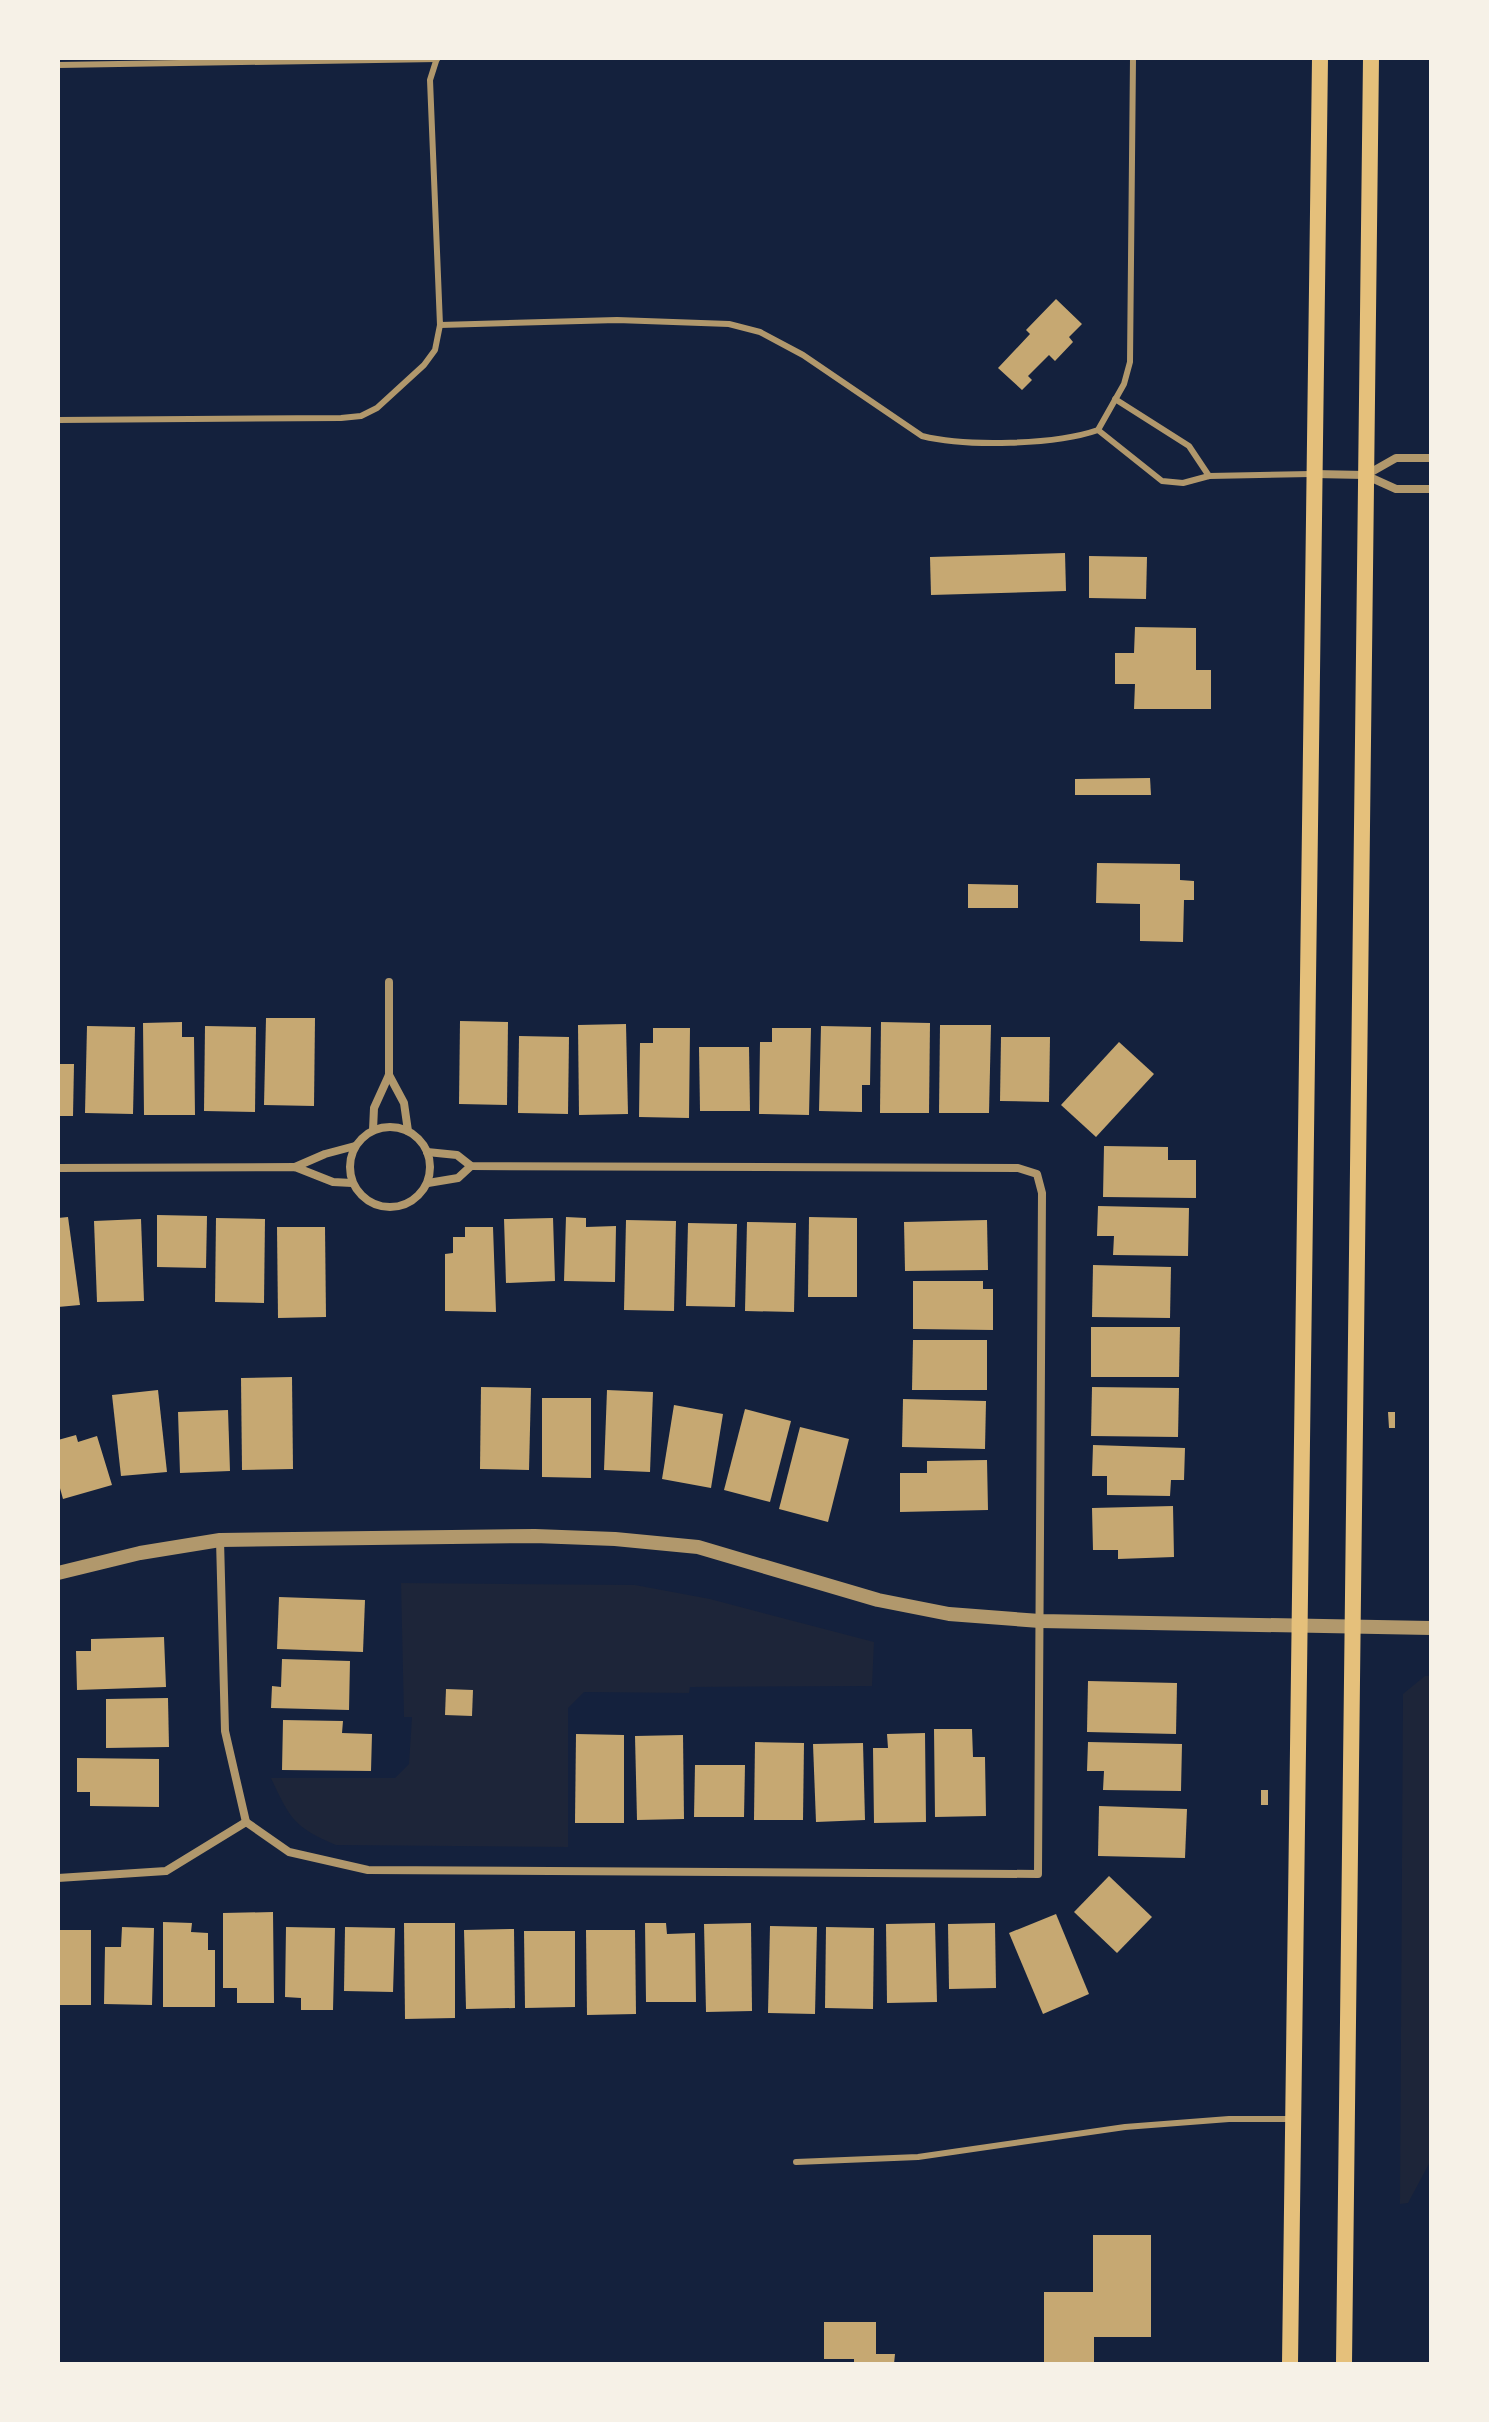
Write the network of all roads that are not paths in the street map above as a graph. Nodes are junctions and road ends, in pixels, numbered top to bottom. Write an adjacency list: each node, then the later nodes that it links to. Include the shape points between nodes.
1 (437, 58): 5 (lane); 6 (lane, via 430,80)
2 (1133, 58): 7 (lane, via 1130,362)
3 (1320, 58): 11 (main road)
4 (1371, 58): 12 (main road)
5 (58, 65)
6 (440, 325): 8 (lane, via 435,350 424,365 361,416); 9 (lane, via 617,320 729,324 760,332 803,355 922,436 942,441 1038,441)
7 (1115, 399): 9 (lane); 13 (lane, via 1189,446)
8 (58, 420)
9 (1098, 430): 13 (lane, via 1162,481 1183,483)
10 (1431, 458): 12 (street, via 1396,458)
11 (1314, 474): 12 (street); 13 (lane); 29 (main road)
12 (1365, 475): 14 (street, via 1396,489); 30 (main road)
13 (1209, 476)
14 (1431, 489)
15 (389, 982): 16 (street)
16 (389, 1075): 17 (street, via 374,1108); 18 (street, via 404,1103)
17 (373, 1130): 18 (street); 19 (street)
18 (408, 1131): 20 (street)
19 (355, 1146): 22 (street); 24 (street, via 349,1170)
20 (427, 1152): 21 (street, via 457,1155); 25 (street)
21 (471, 1166): 25 (street, via 458,1178); 28 (street, via 1018,1168 1037,1174 1042,1193)
22 (295, 1167): 23 (street); 24 (street, via 333,1182)
23 (58, 1168)
24 (352, 1183): 25 (street, via 359,1195 383,1208 410,1203)
25 (428, 1183)
26 (220, 1540): 27 (street); 28 (street, via 535,1536 698,1547 878,1600 949,1614); 32 (street, via 225,1731)
27 (58, 1573)
28 (1040, 1621): 29 (street); 32 (street, via 1038,1874 368,1870 289,1852)
29 (1300, 1626): 30 (street); 34 (main road)
30 (1351, 1627): 31 (street); 37 (main road)
31 (1431, 1628)
32 (246, 1822): 33 (street, via 166,1871)
33 (58, 1878)
34 (1294, 2119): 35 (lane, via 1125,2127 918,2157); 36 (main road)
35 (796, 2162)
36 (1290, 2364)
37 (1344, 2364)

